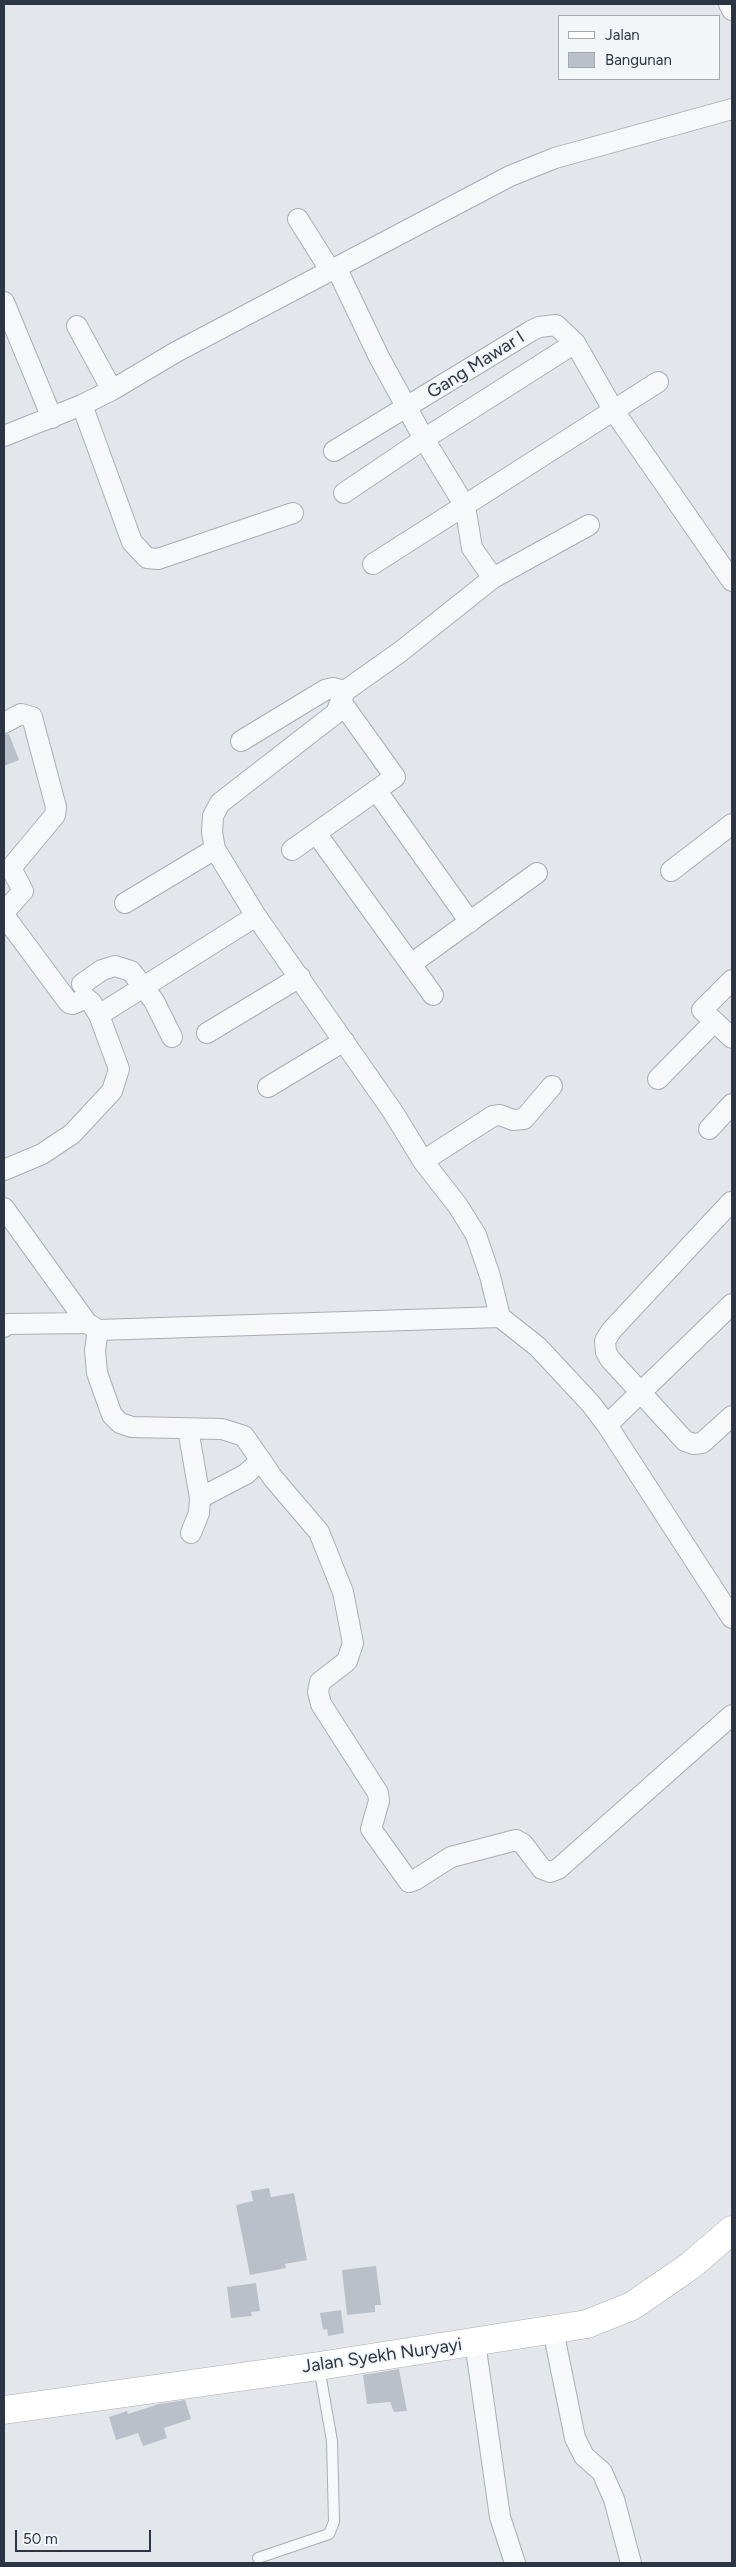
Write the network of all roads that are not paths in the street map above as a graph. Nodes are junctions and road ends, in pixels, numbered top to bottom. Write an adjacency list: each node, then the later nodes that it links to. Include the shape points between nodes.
1 (728, 4): 2 (street)
2 (732, 10)
3 (732, 109): 5 (street, via 555,158 510,176)
4 (298, 219): 5 (street)
5 (333, 269): 10 (street, via 176,352); 12 (street)
6 (4, 302): 14 (street)
7 (77, 326): 10 (street)
8 (575, 343): 12 (street, Gang Mawar I, via 556,325 531,332); 13 (street); 16 (street)
9 (658, 382): 13 (street)
10 (112, 390): 11 (street)
11 (82, 405): 14 (street); 20 (street, via 132,542 147,558 158,559)
12 (407, 408): 16 (street); 17 (street, Gang Mawar I)
13 (614, 411): 19 (street); 24 (street)
14 (52, 418): 15 (street)
15 (4, 436)
16 (424, 438): 18 (street); 19 (street)
17 (334, 451)
18 (344, 493)
19 (465, 506): 22 (street); 23 (street, via 472,548)
20 (293, 513)
21 (589, 526): 23 (street)
22 (373, 564)
23 (493, 578): 25 (street)
24 (732, 581)
25 (343, 697): 27 (street, via 333,688 325,690); 28 (street, via 395,777); 31 (street, via 336,714 220,803 213,816)
26 (4, 723): 44 (street, via 21,714 32,717 56,807 55,815 11,868 23,891 6,910 6,918 69,1003 88,999)
27 (240, 741)
28 (376, 790): 30 (street); 37 (street)
29 (732, 824): 33 (street)
30 (316, 833): 32 (street); 38 (street)
31 (215, 849): 35 (street); 36 (street)
32 (292, 850)
33 (672, 872)
34 (537, 873): 37 (street)
35 (125, 903)
36 (256, 916): 39 (street); 42 (street)
37 (470, 922): 38 (street)
38 (411, 964): 43 (street)
39 (300, 977): 46 (street); 49 (street)
40 (732, 980): 45 (street, via 702,1010)
41 (82, 984): 42 (street, via 102,970 115,966 131,971)
42 (143, 987): 44 (street); 47 (street)
43 (433, 995)
44 (99, 1015): 56 (street, via 119,1069 112,1091 72,1134 42,1154)
45 (714, 1022): 48 (street); 50 (street)
46 (207, 1033)
47 (172, 1037)
48 (732, 1038)
49 (344, 1041): 51 (street); 55 (street)
50 (658, 1079)
51 (268, 1086)
52 (552, 1086): 55 (street, via 524,1119 493,1116)
53 (732, 1104): 54 (street)
54 (709, 1129)
55 (423, 1161): 60 (street, via 453,1201 481,1249)
56 (4, 1170)
57 (731, 1202): 63 (street, via 606,1341 610,1359)
58 (4, 1208): 62 (street)
59 (732, 1304): 63 (street)
60 (500, 1317): 62 (street); 65 (street, via 538,1347)
61 (5, 1325): 62 (street)
62 (93, 1326): 66 (street, via 98,1373 112,1415 120,1423 132,1427)
63 (640, 1393): 64 (street, via 685,1441 694,1444 702,1443); 65 (street)
64 (732, 1416)
65 (607, 1425): 70 (street)
66 (188, 1429): 67 (street, via 236,1432 244,1436); 68 (street)
67 (261, 1460): 68 (street, via 246,1474); 71 (street, via 319,1532 343,1592 353,1643 351,1654 347,1661 320,1682 318,1692 321,1704 378,1793 371,1829 409,1882 451,1857 516,1840 523,1844 542,1869 550,1872 558,1869)
68 (200, 1498): 69 (street, via 199,1513)
69 (191, 1533)
70 (732, 1618)
71 (732, 1715)
72 (732, 2230): 73 (main road, Jalan Syekh Nuryayi, via 690,2266 632,2306 587,2324)
73 (553, 2330): 74 (main road, Jalan Syekh Nuryayi); 79 (street, via 575,2438 584,2456 602,2472)
74 (475, 2342): 75 (main road, Jalan Syekh Nuryayi); 78 (street, via 500,2517)
75 (319, 2366): 76 (main road, Jalan Syekh Nuryayi); 77 (lane, via 332,2441 334,2522 329,2534)
76 (4, 2410)
77 (258, 2558)
78 (515, 2563)
79 (631, 2563)

